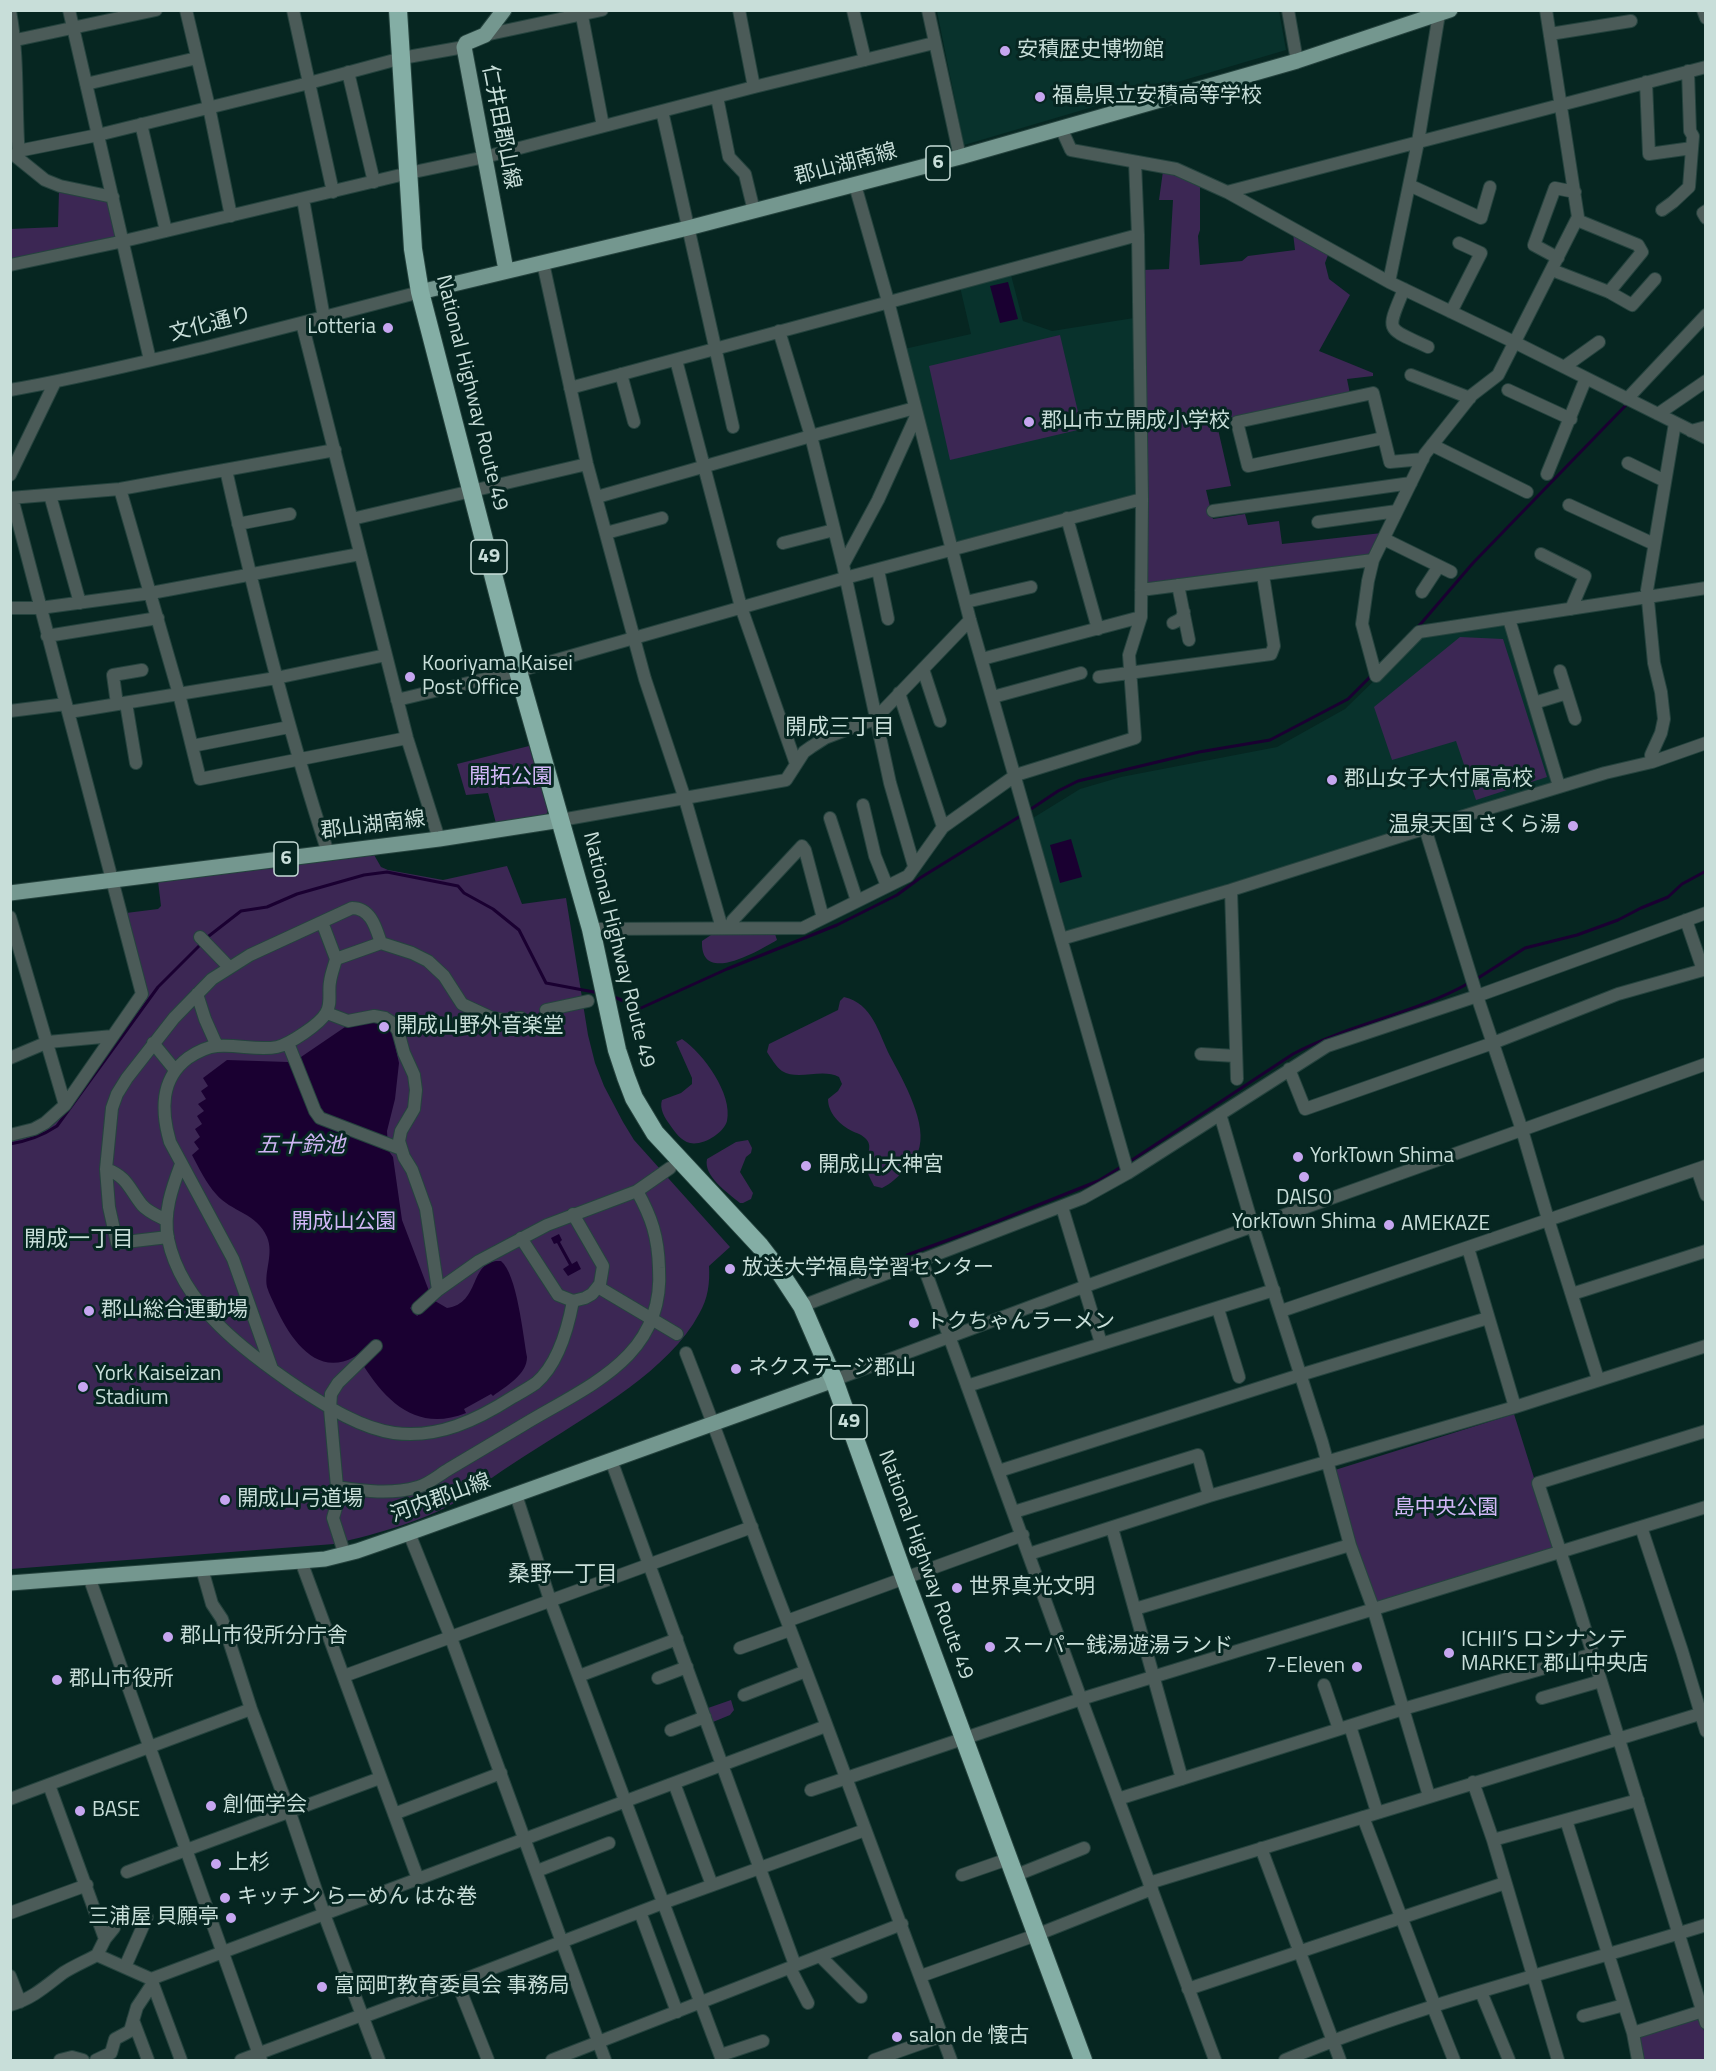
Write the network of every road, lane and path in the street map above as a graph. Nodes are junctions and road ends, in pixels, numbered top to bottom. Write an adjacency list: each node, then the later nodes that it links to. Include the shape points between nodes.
1 (69, 10): 19 (street)
2 (156, 10): 19 (street)
3 (186, 10): 26 (street)
4 (293, 10): 33 (street)
5 (398, 10): 25 (highway, National Highway Route 49 / 49)
6 (504, 10): 21 (main road, 仁井田郡山線)
7 (602, 10): 16 (street)
8 (739, 10): 35 (street)
9 (853, 10): 27 (street)
10 (928, 10): 23 (street)
11 (1288, 10): 28 (street)
12 (1546, 10): 20 (street)
13 (1702, 10): 17 (street)
14 (10, 11): 22 (street)
15 (1445, 12): 28 (main road, 郡山湖南線 / 6); 44 (street)
16 (582, 16): 21 (street); 41 (street)
17 (1706, 18)
18 (1631, 21): 20 (street)
19 (73, 29): 22 (street); 34 (street)
20 (1550, 34): 37 (street)
21 (485, 35): 24 (main road, 仁井田郡山線)
22 (16, 40): 46 (street)
23 (934, 43): 27 (street); 48 (street)
24 (464, 47): 25 (street); 47 (main road, 仁井田郡山線)
25 (402, 57): 31 (street); 50 (highway, National Highway Route 49 / 49)
26 (197, 58): 34 (street); 38 (street)
27 (865, 60): 35 (street)
28 (1297, 61): 42 (main road, 郡山湖南線 / 6)
29 (1706, 67): 30 (street)
30 (1688, 71): 32 (street); 45 (street)
31 (348, 72): 33 (street); 51 (street)
32 (1646, 82): 37 (street); 45 (street, via 1649,154)
33 (309, 83): 38 (street); 55 (street)
34 (86, 84): 43 (street)
35 (754, 87): 36 (street)
36 (717, 97): 39 (street); 61 (street, via 729,157 745,174)
37 (1562, 105): 44 (street); 57 (street)
38 (209, 107): 40 (street); 63 (street)
39 (662, 111): 41 (street); 66 (street)
40 (141, 124): 43 (street); 67 (street)
41 (603, 126): 47 (street)
42 (1062, 128): 48 (main road, 郡山湖南線 / 6); 49 (street, via 1071,150)
43 (98, 135): 46 (street); 58 (street)
44 (1418, 142): 53 (street); 56 (street)
45 (1692, 148): 60 (street, via 1689,187)
46 (16, 154): 58 (street, via 45,180)
47 (485, 157): 50 (street); 74 (main road, 仁井田郡山線)
48 (960, 157): 52 (main road, 郡山湖南線 / 6)
49 (1135, 162): 56 (street, via 1176,169); 68 (street)
50 (409, 173): 51 (street); 79 (highway, National Highway Route 49 / 49, via 413,249)
51 (374, 182): 55 (street)
52 (855, 184): 61 (main road, 郡山湖南線 / 6); 81 (street)
53 (1409, 185): 54 (street, via 1481,218); 77 (street)
54 (1490, 187)
55 (333, 192): 59 (street)
56 (1227, 192): 77 (street)
57 (1575, 192): 65 (street); 71 (street, via 1556,188 1534,246)
58 (113, 197): 69 (street)
59 (303, 199): 63 (street); 84 (street)
60 (1662, 210)
61 (754, 211): 66 (main road, 郡山湖南線 / 6)
62 (1706, 211): 64 (street)
63 (231, 216): 67 (street)
64 (1706, 218)
65 (1577, 220): 71 (street); 80 (street, via 1642,250)
66 (688, 228): 72 (main road, 郡山湖南線 / 6); 90 (street)
67 (166, 231): 69 (street)
68 (1138, 235): 81 (street); 132 (street)
69 (124, 241): 73 (street); 91 (street)
70 (1459, 243): 82 (street, via 1481,253)
71 (1558, 258): 75 (street)
72 (543, 263): 74 (main road, 郡山湖南線 / 6); 99 (street)
73 (10, 265)
74 (506, 270): 79 (main road, 郡山湖南線 / 6)
75 (1552, 270): 80 (street); 88 (street)
76 (1655, 279): 80 (street, via 1632,305)
77 (1389, 282): 78 (street)
78 (1404, 289): 82 (street); 89 (street, via 1392,327)
79 (420, 292): 84 (street, 文化通り); 127 (highway, National Highway Route 49 / 49)
80 (1609, 292)
81 (888, 301): 86 (street); 104 (street)
82 (1452, 312): 88 (street)
83 (1706, 315): 103 (street)
84 (324, 318): 85 (street, 文化通り)
85 (302, 323): 91 (street, 文化通り); 116 (street)
86 (779, 331): 90 (street); 112 (street)
87 (1599, 342): 93 (street)
88 (1516, 343): 93 (street); 102 (street, via 1498,375)
89 (1428, 347)
90 (716, 348): 92 (street); 109 (street)
91 (150, 360): 98 (street, 文化通り)
92 (676, 360): 94 (street); 120 (street)
93 (1564, 367): 96 (street)
94 (621, 374): 99 (street); 107 (street)
95 (1411, 375): 102 (street)
96 (1586, 378): 103 (street); 106 (street)
97 (1706, 381): 105 (street)
98 (55, 382): 100 (street, 文化通り); 123 (street)
99 (570, 388): 119 (street)
100 (10, 390)
101 (1508, 390): 106 (street)
102 (1470, 398): 115 (street)
103 (1627, 399): 105 (street)
104 (916, 411): 112 (street); 147 (street); 151 (street, via 878,500)
105 (1658, 414): 108 (street)
106 (1570, 419): 122 (street)
107 (634, 422)
108 (1675, 423): 111 (street); 124 (street)
109 (733, 427)
110 (1706, 427): 111 (street)
111 (1691, 431): 114 (street)
112 (811, 436): 120 (street); 142 (street)
113 (1384, 438): 113 (street, via 1373,393 1238,422 1248,466); 117 (street, via 1390,462)
114 (1706, 438)
115 (1432, 445): 117 (street); 128 (street)
116 (335, 450): 121 (street); 139 (street)
117 (1423, 459): 125 (street)
118 (1628, 463): 124 (street)
119 (587, 464): 127 (street); 130 (street)
120 (705, 466): 130 (street); 167 (street)
121 (226, 470): 126 (street); 141 (street)
122 (1548, 474)
123 (10, 475)
124 (1665, 481): 146 (street)
125 (1411, 483): 134 (street); 135 (street)
126 (120, 489): 129 (street); 163 (street)
127 (472, 490): 139 (street); 187 (highway, National Highway Route 49 / 49)
128 (1527, 492)
129 (50, 495): 131 (street); 166 (street)
130 (597, 497): 143 (street)
131 (11, 498): 169 (street)
132 (1142, 499): 138 (street); 161 (street)
133 (1569, 505): 146 (street)
134 (1213, 511)
135 (1397, 511): 140 (street); 144 (street)
136 (290, 514): 141 (street)
137 (662, 518): 143 (street)
138 (1067, 518): 147 (street); 178 (street)
139 (352, 519): 149 (street)
140 (1318, 522)
141 (238, 524): 155 (street)
142 (834, 530): 145 (street); 151 (street)
143 (606, 533): 180 (street)
144 (1384, 539): 150 (street); 152 (street)
145 (783, 543)
146 (1654, 543): 164 (street)
147 (952, 550): 153 (street); 165 (street)
148 (1541, 554): 170 (street, via 1585,576)
149 (360, 555): 155 (street); 182 (street)
150 (1373, 560): 156 (street); 175 (street, via 1362,624 1376,676 1419,632)
151 (843, 565): 157 (street)
152 (1439, 566): 154 (street); 162 (street)
153 (878, 570): 157 (street); 174 (street)
154 (1451, 572)
155 (250, 575): 163 (street); 191 (street)
156 (1263, 575): 158 (street); 189 (street, via 1274,646 1271,654)
157 (845, 578): 167 (street); 201 (street)
158 (1178, 585): 161 (street); 171 (street)
159 (1030, 587): 165 (street)
160 (1706, 588): 164 (street)
161 (1141, 590): 172 (street)
162 (1422, 592)
163 (151, 593): 166 (street); 173 (street)
164 (1647, 597): 170 (street); 210 (street, via 1664,719)
165 (966, 602): 176 (street)
166 (80, 603): 169 (street)
167 (741, 607): 180 (street); 211 (street)
168 (10, 608): 169 (street)
169 (40, 608): 179 (street)
170 (1571, 609): 175 (street)
171 (1184, 612): 177 (street); 181 (street)
172 (1142, 617): 178 (street); 189 (street, via 1129,655)
173 (158, 618): 179 (street); 194 (street)
174 (888, 619)
175 (1509, 619): 197 (street)
176 (970, 620): 183 (street); 184 (street)
177 (1173, 623)
178 (1098, 629): 183 (street)
179 (47, 636): 199 (street)
180 (635, 639): 187 (street); 214 (street)
181 (1190, 640)
182 (386, 655): 191 (street); 196 (street)
183 (981, 659): 195 (street)
184 (923, 669): 192 (street); 203 (street)
185 (142, 670): 198 (street, via 112,675)
186 (1560, 670): 193 (street)
187 (518, 671): 196 (street); 217 (highway, National Highway Route 49 / 49)
188 (1081, 673): 195 (street)
189 (1130, 674): 190 (street); 212 (street, via 1135,738)
190 (1099, 677)
191 (276, 678): 194 (street); 204 (street)
192 (899, 693): 201 (street); 218 (street)
193 (1567, 693): 197 (street); 202 (street)
194 (179, 694): 198 (street); 207 (street)
195 (993, 697): 212 (street)
196 (397, 700): 205 (street)
197 (1534, 703): 213 (street)
198 (121, 704): 199 (street); 209 (street)
199 (67, 708): 200 (street); 223 (street)
200 (10, 711)
201 (875, 719): 211 (street, via 825,738 804,752); 222 (street)
202 (1575, 719)
203 (940, 721)
204 (289, 727): 207 (street); 208 (street)
205 (407, 738): 208 (street); 220 (street)
206 (1706, 743): 210 (street)
207 (192, 746): 208 (street, via 200,779)
208 (298, 760): 221 (street)
209 (136, 762)
210 (1652, 762): 213 (street)
211 (796, 764): 214 (street, via 786,780)
212 (1016, 775): 218 (street); 236 (street)
213 (1559, 786): 219 (street)
214 (684, 799): 217 (street); 233 (street)
215 (863, 805): 224 (street)
216 (830, 818): 227 (street)
217 (561, 820): 220 (main road, 郡山湖南線 / 6); 234 (highway, National Highway Route 49 / 49)
218 (943, 827): 222 (street)
219 (1425, 828): 225 (street); 242 (street)
220 (439, 839): 221 (main road, 郡山湖南線 / 6)
221 (328, 853): 223 (main road, 郡山湖南線 / 6)
222 (914, 866): 224 (street, via 908,876)
223 (112, 881): 226 (main road, 郡山湖南線 / 6); 247 (street, via 142,994)
224 (887, 886): 227 (street)
225 (1231, 890): 236 (street); 254 (street)
226 (10, 893)
227 (857, 901): 230 (street)
228 (1706, 913): 231 (street)
229 (10, 917): 238 (street)
230 (823, 918): 233 (street, via 803,928); 233 (street, via 802,846)
231 (1686, 920): 242 (street); 251 (street, via 1703,970 1618,994)
232 (322, 922): 237 (street, via 352,908 360,909 374,922); 239 (street); 240 (street)
233 (726, 928): 234 (street)
234 (591, 929): 288 (highway, National Highway Route 49 / 49, via 617,1050 638,1106 655,1133 760,1246)
235 (200, 937): 240 (street)
236 (1061, 939): 269 (street)
237 (381, 944): 239 (street); 246 (street, via 412,952 428,961 444,976 462,1004 473,1011 504,1020)
238 (14, 945): 248 (street)
239 (336, 960): 245 (street)
240 (229, 967): 241 (street)
241 (197, 994): 249 (street); 252 (street)
242 (1477, 996): 251 (street); 257 (street, via 1327,1046)
243 (588, 1001): 244 (street)
244 (546, 1010)
245 (327, 1013): 250 (street); 264 (street, via 348,1021 385,1018 398,1031 416,1090 414,1109 399,1136)
246 (521, 1018)
247 (113, 1036): 248 (street); 260 (street)
248 (48, 1042): 255 (street); 260 (street)
249 (153, 1043): 258 (street); 268 (street, via 117,1094)
250 (288, 1043): 252 (street, via 277,1047); 264 (street, via 320,1118)
251 (1493, 1043): 257 (street, via 1305,1108); 262 (street)
252 (217, 1046): 258 (street, via 198,1052)
253 (1201, 1054): 254 (street)
254 (1236, 1056): 259 (street)
255 (10, 1058)
256 (1706, 1064): 262 (street)
257 (1289, 1069): 261 (street)
258 (175, 1070): 265 (street, via 166,1089 164,1107 170,1142)
259 (1237, 1079)
260 (65, 1105): 263 (street, via 34,1129)
261 (1220, 1114): 269 (street); 276 (street)
262 (1522, 1130): 274 (street); 276 (street)
263 (10, 1135)
264 (400, 1149): 284 (street, via 426,1209)
265 (182, 1164): 275 (street); 300 (street, via 233,1259)
266 (670, 1168): 270 (street)
267 (1701, 1168): 271 (street); 274 (street)
268 (106, 1169): 275 (street, via 123,1177 142,1205); 277 (street, via 117,1244)
269 (1128, 1173): 272 (street)
270 (637, 1191): 273 (street); 293 (street, via 648,1210 657,1240 660,1287)
271 (1706, 1195)
272 (1062, 1207): 281 (street); 282 (street)
273 (573, 1214): 278 (street); 283 (street, via 603,1266)
274 (1548, 1219): 279 (street); 286 (street)
275 (166, 1220): 277 (street)
276 (1253, 1227): 282 (street); 285 (street)
277 (168, 1237): 300 (street, via 188,1286 210,1316)
278 (521, 1238): 284 (street); 287 (street, via 558,1295)
279 (1468, 1248): 291 (street); 292 (street)
280 (1706, 1251): 286 (street)
281 (921, 1259): 288 (street); 295 (street)
282 (1085, 1286): 295 (street); 296 (street)
283 (598, 1287): 287 (street, via 585,1298); 293 (street)
284 (438, 1290): 289 (street)
285 (1274, 1290): 290 (street); 291 (street)
286 (1572, 1294): 303 (street)
287 (573, 1301): 307 (street, via 554,1357 537,1382 468,1422 423,1434 392,1433)
288 (802, 1306): 304 (highway, National Highway Route 49 / 49)
289 (418, 1308)
290 (1218, 1309): 296 (street); 302 (street)
291 (1281, 1311): 301 (street)
292 (1488, 1317): 301 (street); 306 (street)
293 (652, 1318): 294 (street); 313 (street, via 636,1347 608,1374 424,1485 375,1493)
294 (677, 1334)
295 (948, 1336): 304 (street); 305 (street)
296 (1101, 1343): 305 (street)
297 (376, 1346): 307 (street, via 338,1383)
298 (1706, 1346): 303 (street)
299 (686, 1353): 308 (street)
300 (272, 1369): 307 (street)
301 (1300, 1375): 311 (street); 312 (street)
302 (1239, 1377)
303 (1598, 1379): 306 (street)
304 (834, 1380): 308 (main road, 河内郡山線); 331 (highway, National Highway Route 49 / 49)
305 (967, 1386): 312 (street)
306 (1515, 1407): 311 (street)
307 (330, 1409): 313 (street)
308 (714, 1423): 310 (main road, 河内郡山線); 318 (street)
309 (1706, 1431): 325 (street, via 1538,1483)
310 (611, 1460): 314 (main road, 河内郡山線); 328 (street)
311 (1328, 1462): 315 (street); 323 (street)
312 (999, 1471): 317 (street)
313 (337, 1487): 324 (street, via 333,1518)
314 (516, 1495): 321 (main road, 河内郡山線); 333 (street)
315 (1209, 1496): 317 (street, via 1198,1455); 320 (street)
316 (1706, 1507): 319 (street)
317 (1014, 1512): 322 (street)
318 (752, 1527): 328 (street); 336 (street)
319 (1641, 1527): 325 (street); 354 (street)
320 (1112, 1528): 326 (street); 335 (street)
321 (409, 1533): 327 (main road, 河内郡山線, via 339,1556); 337 (street)
322 (1023, 1535): 326 (street); 331 (street)
323 (1350, 1545): 334 (street); 335 (street)
324 (342, 1546)
325 (1560, 1551): 334 (street); 340 (street)
326 (1029, 1554): 351 (street)
327 (301, 1561): 329 (main road, 河内郡山線); 343 (street)
328 (650, 1564): 333 (street); 338 (street)
329 (202, 1569): 330 (main road, 河内郡山線); 352 (street)
330 (89, 1577): 332 (main road, 河内郡山線); 362 (street)
331 (905, 1579): 336 (street); 360 (highway, National Highway Route 49 / 49)
332 (10, 1583)
333 (550, 1600): 337 (street); 344 (street)
334 (1373, 1608): 345 (street); 353 (street)
335 (1135, 1609): 345 (street)
336 (788, 1626): 339 (street); 342 (street)
337 (451, 1638): 343 (street); 364 (street)
338 (677, 1639): 341 (street); 344 (street)
339 (741, 1648)
340 (1593, 1654): 347 (street); 353 (street)
341 (687, 1667): 346 (street); 355 (street)
342 (806, 1671): 349 (street); 356 (street)
343 (344, 1676): 365 (street)
344 (579, 1676): 376 (street)
345 (1154, 1676): 351 (street); 367 (street)
346 (658, 1677)
347 (1601, 1681): 350 (street); 361 (street)
348 (1324, 1685): 357 (street)
349 (744, 1695)
350 (1542, 1698)
351 (1081, 1699): 360 (street); 374 (street)
352 (251, 1708): 362 (street); 378 (street)
353 (1403, 1709): 357 (street); 372 (street)
354 (1703, 1713): 359 (street); 361 (street)
355 (705, 1717): 358 (street); 363 (street)
356 (825, 1725): 363 (street); 366 (street)
357 (1344, 1727): 367 (street); 377 (street)
358 (671, 1730)
359 (1706, 1731)
360 (964, 1737): 366 (street); 389 (highway, National Highway Route 49 / 49)
361 (1619, 1740): 368 (street); 375 (street)
362 (149, 1748): 370 (street); 388 (street)
363 (722, 1764): 369 (street); 390 (street)
364 (501, 1773): 379 (street); 383 (street)
365 (380, 1778): 378 (street); 379 (street)
366 (845, 1778): 371 (street); 382 (street)
367 (1182, 1779): 374 (street)
368 (1473, 1782): 372 (street); 384 (street)
369 (674, 1783): 376 (street); 397 (street)
370 (50, 1785): 373 (street); 396 (street)
371 (811, 1791)
372 (1429, 1796): 377 (street)
373 (10, 1799)
374 (1118, 1799): 398 (street)
375 (1638, 1800): 381 (street); 408 (street)
376 (626, 1801): 383 (street); 399 (street)
377 (1377, 1812): 380 (street)
378 (290, 1813): 388 (street); 402 (street)
379 (394, 1814): 394 (street)
380 (1363, 1817): 387 (street); 404 (street)
381 (1566, 1820): 384 (street); 414 (street)
382 (866, 1830): 390 (street); 405 (street)
383 (526, 1839): 391 (street); 394 (street)
384 (1493, 1840): 395 (street)
385 (609, 1844): 391 (street)
386 (1084, 1848): 389 (street)
387 (1261, 1848): 398 (street); 412 (street)
388 (186, 1851): 392 (street); 413 (street)
389 (1011, 1867): 393 (street); 409 (highway, National Highway Route 49 / 49)
390 (760, 1868): 397 (street); 417 (street)
391 (537, 1871): 411 (street)
392 (127, 1872)
393 (962, 1875)
394 (418, 1879): 402 (street)
395 (1505, 1883): 404 (street); 421 (street)
396 (87, 1885): 401 (street); 410 (street)
397 (712, 1885): 399 (street)
398 (1150, 1886): 409 (street); 424 (street)
399 (663, 1903): 400 (street); 427 (street)
400 (640, 1912): 411 (street); 432 (street)
401 (10, 1913)
402 (324, 1914): 413 (street); 434 (street)
403 (147, 1917): 418 (street)
404 (1402, 1919): 412 (street); 431 (street)
405 (902, 1924): 416 (street); 420 (street)
406 (1706, 1925): 408 (street)
407 (114, 1928): 410 (street)
408 (1678, 1933): 414 (street); 433 (street)
409 (1036, 1935): 420 (street); 456 (highway, National Highway Route 49 / 49)
410 (105, 1939): 415 (street)
411 (562, 1943): 423 (street); 441 (street)
412 (1299, 1951): 424 (street); 439 (street)
413 (221, 1953): 422 (street); 442 (street)
414 (1608, 1954): 421 (street); 430 (street)
415 (97, 1955): 418 (street); 429 (street)
416 (820, 1956): 417 (street); 426 (street)
417 (793, 1966): 427 (street); 428 (street)
418 (125, 1967): 422 (street)
419 (10, 1976): 429 (street)
420 (921, 1976): 438 (street)
421 (1534, 1976): 425 (street); 462 (street)
422 (152, 1981): 436 (street); 448 (street)
423 (457, 1982): 434 (street); 451 (street)
424 (1188, 1989): 457 (street)
425 (1481, 1992): 431 (street); 461 (street)
426 (861, 1997)
427 (701, 2002): 432 (street); 443 (street)
428 (808, 2003)
429 (15, 2004)
430 (1624, 2005): 435 (street); 437 (street)
431 (1434, 2006): 439 (street); 460 (street)
432 (676, 2012): 441 (street)
433 (1704, 2015): 437 (street)
434 (362, 2016): 442 (street); 450 (street)
435 (1583, 2016)
436 (132, 2019): 446 (street, via 130,2031 113,2041 111,2053); 447 (street)
437 (1633, 2034): 463 (street)
438 (942, 2036): 454 (street); 455 (street)
439 (1332, 2040): 458 (street); 459 (street)
440 (763, 2041): 443 (street)
441 (598, 2042): 452 (street); 453 (street)
442 (260, 2057): 449 (street)
443 (722, 2058)
444 (60, 2061): 445 (street, via 72,2057)
445 (83, 2061)
446 (96, 2061)
447 (148, 2061)
448 (181, 2061)
449 (241, 2061)
450 (380, 2061)
451 (488, 2061)
452 (552, 2061)
453 (605, 2061)
454 (874, 2061)
455 (951, 2061)
456 (1083, 2061)
457 (1215, 2061)
458 (1285, 2061)
459 (1340, 2061)
460 (1454, 2061)
461 (1509, 2061)
462 (1558, 2061)
463 (1638, 2061)

